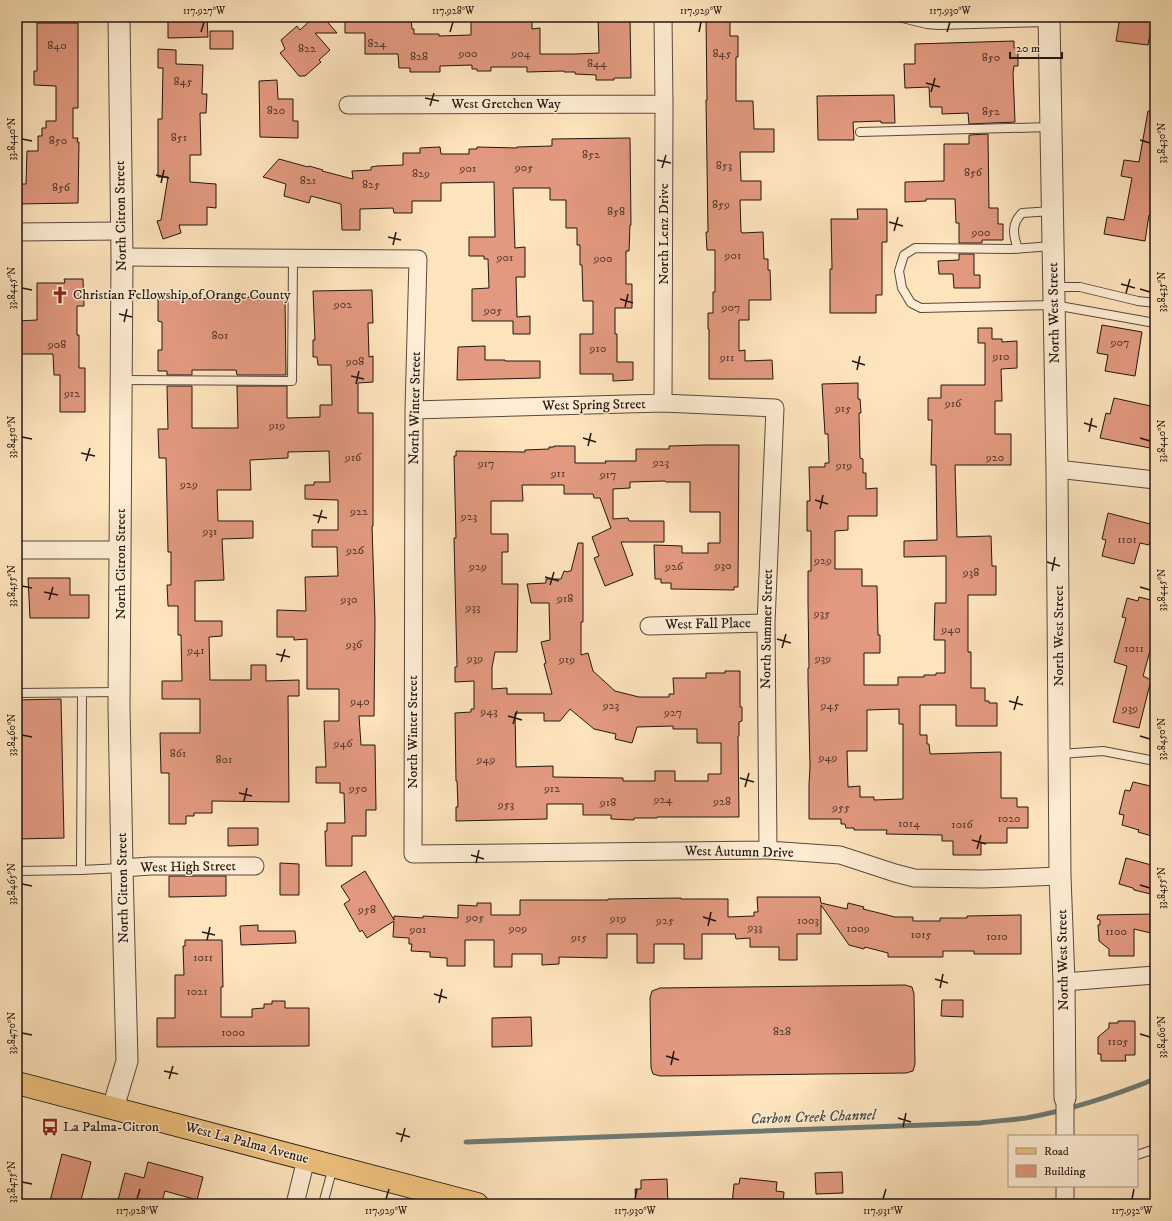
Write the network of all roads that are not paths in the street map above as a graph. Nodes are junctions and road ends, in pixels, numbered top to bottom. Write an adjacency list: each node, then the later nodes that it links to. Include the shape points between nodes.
1 (119, 17): 10 (street, North Citron Street)
2 (662, 17): 5 (street, North Lenz Drive)
3 (898, 17): 4 (lane, via 938,25)
4 (1049, 20): 7 (street, North West Street)
5 (664, 104): 6 (street, West Gretchen Way); 20 (street, North Lenz Drive)
6 (348, 105)
7 (1051, 126): 8 (lane); 9 (street, North West Street)
8 (860, 132)
9 (1052, 211): 12 (street, North West Street); 13 (lane, via 1022,213 1016,219 1014,235)
10 (121, 231): 11 (street); 14 (street, North Citron Street)
11 (17, 232)
12 (1053, 246): 13 (lane); 16 (street, North West Street)
13 (1018, 249): 16 (lane, via 915,248 904,255 900,271 902,288 911,303 921,308)
14 (122, 257): 15 (street, North Winter Street); 19 (street, North Citron Street)
15 (293, 258): 19 (lane, via 292,381); 22 (street, North Winter Street, via 418,259)
16 (1054, 296): 17 (lane, via 1080,287); 18 (lane); 23 (street, North West Street)
17 (1155, 303)
18 (1155, 323)
19 (121, 380): 26 (street, North Citron Street)
20 (663, 403): 21 (street, West Spring Street); 22 (street, West Spring Street)
21 (775, 408): 27 (street, North Summer Street)
22 (414, 410): 35 (street, North Winter Street)
23 (1058, 469): 24 (street); 32 (street, North West Street)
24 (1155, 480)
25 (17, 550): 26 (street)
26 (121, 550): 29 (street, North Citron Street)
27 (766, 623): 28 (street, West Fall Place); 34 (street, North Summer Street)
28 (650, 626)
29 (120, 692): 31 (lane); 37 (street, North Citron Street)
30 (17, 693): 31 (lane)
31 (82, 693): 39 (lane)
32 (1060, 754): 33 (lane, via 1103,751); 40 (street, North West Street)
33 (1155, 761)
34 (768, 850): 35 (street, West Autumn Drive); 40 (street, West Autumn Drive, via 840,855 914,878)
35 (413, 854)
36 (254, 866): 37 (street, West High Street)
37 (122, 868): 39 (lane); 45 (street, North Citron Street, via 127,1061)
38 (17, 870): 39 (lane)
39 (82, 870)
40 (1060, 876): 42 (street, North West Street)
41 (1155, 975): 42 (street)
42 (1064, 982): 44 (street, North West Street)
43 (17, 1083): 45 (main road, West La Palma Avenue)
44 (1065, 1098): 46 (street, North West Street)
45 (113, 1108): 49 (main road, West La Palma Avenue)
46 (1065, 1134)
47 (1155, 1149): 48 (lane)
48 (1138, 1155)
49 (306, 1159): 50 (main road, West La Palma Avenue); 53 (street)
50 (333, 1166): 52 (main road, West La Palma Avenue); 54 (lane)
51 (1065, 1187): 56 (street)
52 (454, 1201): 55 (main road, West La Palma Avenue)
53 (295, 1204)
54 (323, 1204)
55 (477, 1204)
56 (1065, 1204)

